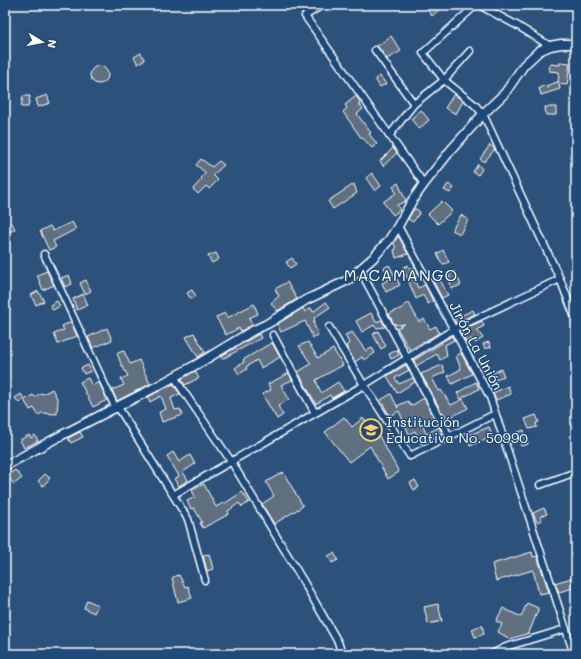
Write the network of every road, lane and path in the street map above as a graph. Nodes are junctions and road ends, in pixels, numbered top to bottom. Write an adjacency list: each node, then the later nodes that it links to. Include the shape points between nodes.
1 (322, 5): 10 (street, via 305,16)
2 (478, 5): 4 (street); 7 (street, via 423,53)
3 (576, 44): 4 (street)
4 (550, 46): 9 (street, via 538,51 524,65 505,93)
5 (376, 50): 8 (street)
6 (470, 52): 7 (street)
7 (444, 80): 8 (street); 9 (street)
8 (414, 104): 10 (street)
9 (483, 114): 11 (street); 15 (street)
10 (389, 136): 11 (street)
11 (424, 184): 12 (street)
12 (398, 226): 14 (street, via 389,240); 18 (street, Jirón La Unión)
13 (44, 254): 23 (street)
14 (360, 270): 20 (street); 21 (street, via 348,280 306,300)
15 (560, 279): 16 (street); 18 (street)
16 (576, 320)
17 (329, 327): 22 (street)
18 (454, 329): 20 (street); 25 (street, Jirón La Unión, via 490,397)
19 (273, 335): 24 (street)
20 (407, 358): 22 (street); 26 (street)
21 (174, 376): 23 (street); 27 (street)
22 (364, 385): 24 (street); 26 (street, via 410,456)
23 (117, 408): 28 (street); 31 (street)
24 (315, 413): 27 (street)
25 (496, 414): 26 (street); 33 (street, Jirón La Unión)
26 (449, 436)
27 (231, 461): 31 (street); 34 (street, via 302,578 338,642)
28 (5, 466)
29 (576, 472): 30 (street)
30 (540, 485)
31 (173, 495): 32 (street, via 188,519)
32 (205, 580)
33 (566, 629): 35 (street, via 506,647); 36 (street, Jirón La Unión)
34 (342, 654)
35 (492, 654)
36 (574, 654)

